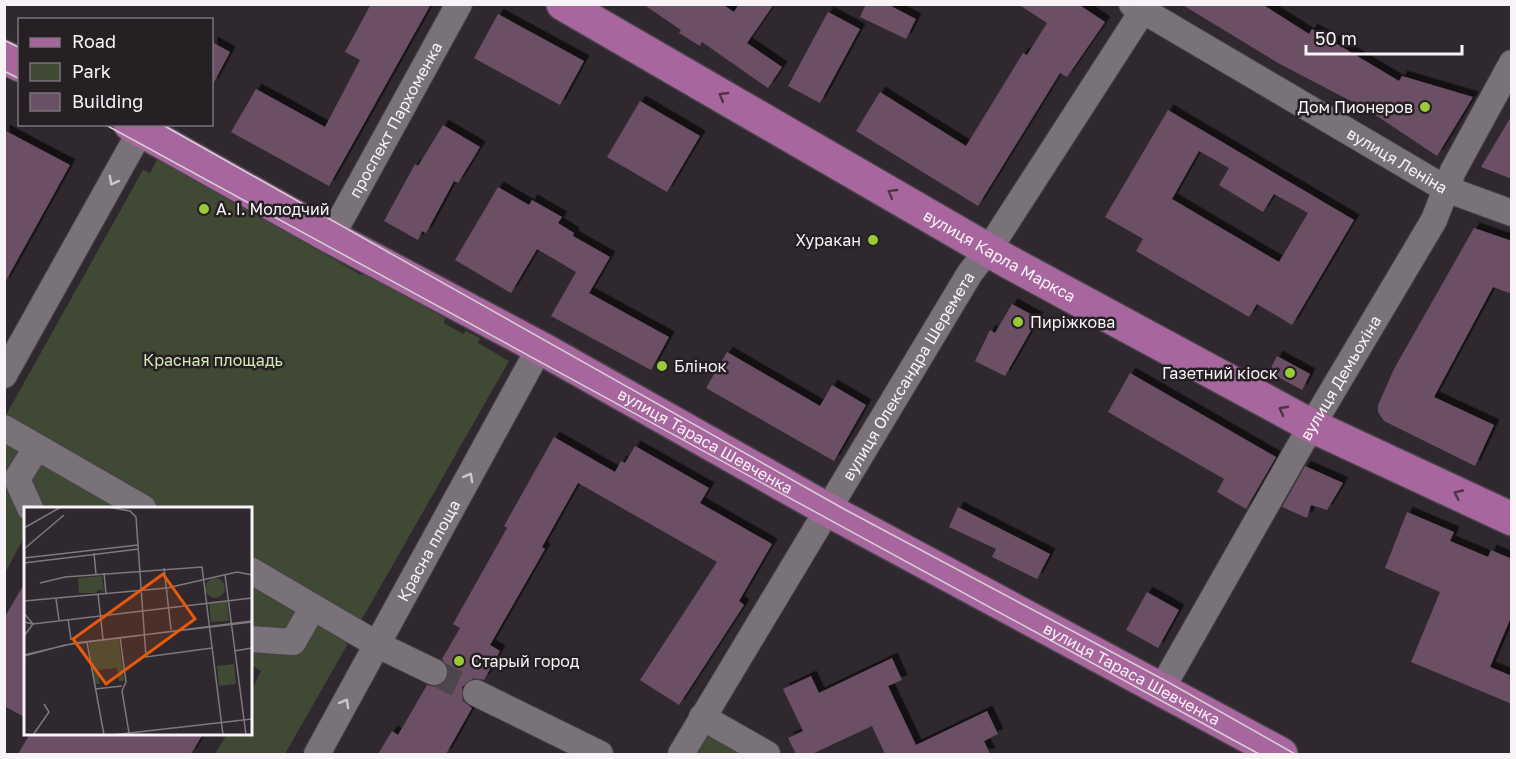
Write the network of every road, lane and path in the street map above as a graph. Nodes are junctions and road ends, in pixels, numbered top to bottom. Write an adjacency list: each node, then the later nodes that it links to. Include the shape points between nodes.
1 (459, 4): 10 (street, проспект Пархоменка)
2 (563, 4): 11 (main road, вулиця Карла Маркса, one-way to 2)
3 (1140, 7): 8 (street, вулиця Леніна); 11 (street, вулиця Олександра Шеремета)
4 (4, 57): 6 (main road)
5 (1512, 63): 8 (street, вулиця Демьохіна)
6 (18, 64)
7 (136, 127): 10 (main road, вулиця Тараса Шевченка); 13 (street, one-way to 13)
8 (1446, 189): 9 (street, вулиця Леніна); 14 (street, вулиця Демьохіна, via 1434,220)
9 (1512, 213)
10 (331, 237): 12 (main road, вулиця Тараса Шевченка)
11 (989, 249): 14 (main road, вулиця Карла Маркса, one-way to 11); 19 (street, вулиця Олександра Шеремета, via 970,273)
12 (546, 351): 19 (main road, вулиця Тараса Шевченка); 24 (street, Красна площа, one-way to 12, via 534,358)
13 (4, 375)
14 (1312, 426): 20 (main road, вулиця Карла Маркса, one-way to 14); 26 (street, вулиця Демьохіна)
15 (4, 428): 16 (street)
16 (37, 447): 17 (street, via 17,479); 18 (street)
17 (30, 507)
18 (141, 507)
19 (828, 510): 26 (main road, вулиця Тараса Шевченка); 28 (street, вулиця Олександра Шеремета)
20 (1512, 519)
21 (252, 571): 22 (street)
22 (313, 607): 23 (street, via 293,642); 24 (street)
23 (252, 639)
24 (378, 645): 25 (street); 29 (street, Красна площа, one-way to 24)
25 (434, 672)
26 (1162, 688): 33 (main road, вулиця Тараса Шевченка)
27 (476, 693): 30 (street)
28 (702, 717): 31 (street, вулиця Олександра Шеремета); 32 (street)
29 (317, 754)
30 (600, 754)
31 (681, 754)
32 (767, 754)
33 (1281, 754)

